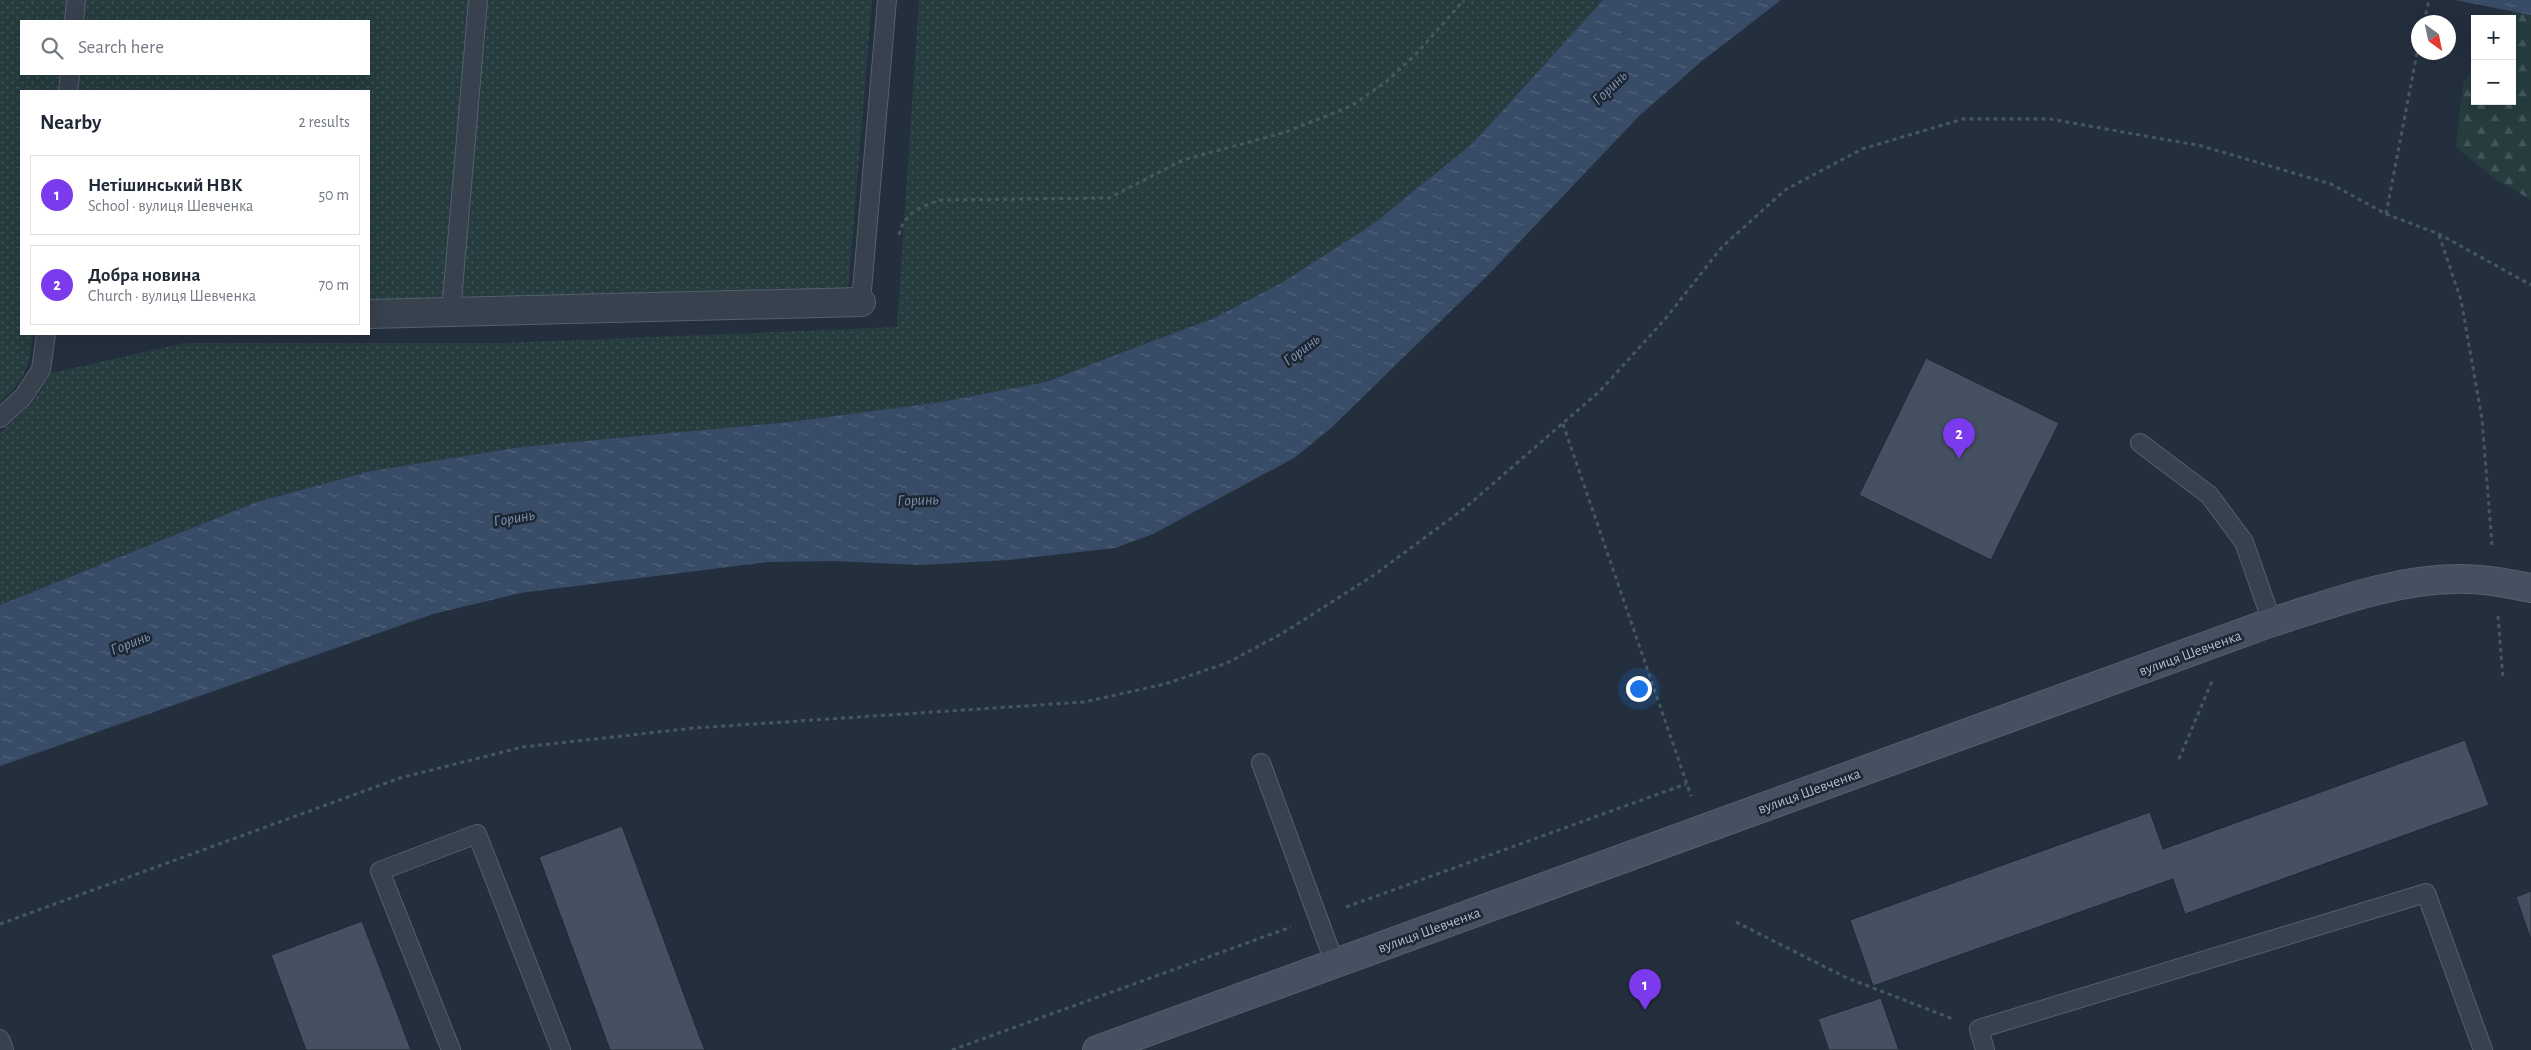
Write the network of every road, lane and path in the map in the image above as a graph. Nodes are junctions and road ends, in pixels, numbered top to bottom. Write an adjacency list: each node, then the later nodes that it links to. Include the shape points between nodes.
1 (76, 0): 7 (lane)
2 (478, 0): 16 (lane)
3 (887, 0): 15 (lane)
4 (1464, 0): 13 (path, via 1416,54 1387,81 1351,106 1286,132 1183,160 1109,198 940,200 924,205 908,217)
5 (2429, 0): 6 (path)
6 (2426, 15)
7 (74, 20)
8 (2415, 60): 11 (path)
9 (70, 75): 10 (lane)
10 (68, 90)
11 (2386, 214): 12 (path); 20 (path, via 2331,184 2202,146 2050,120 1963,120 1862,149 1785,190 1722,247 1600,391)
12 (2439, 234): 14 (path); 22 (path, via 2462,300 2482,419)
13 (899, 240)
14 (2531, 285)
15 (861, 302): 16 (street)
16 (451, 312): 17 (street)
17 (370, 314)
18 (46, 335): 19 (lane, via 41,370 23,397)
19 (0, 418)
20 (1563, 424): 29 (path); 31 (path, via 1466,508 1374,575 1283,634 1243,655 1165,684 1084,702 694,728 523,747 400,778)
21 (2140, 443): 24 (lane, via 2209,494 2244,542)
22 (2495, 581): 23 (street, вулиця Шевченка); 24 (street, вулиця Шевченка, via 2455,579 2398,585); 26 (path)
23 (2531, 588)
24 (2272, 622): 25 (street, вулиця Шевченка)
25 (2230, 638): 27 (path); 32 (street, вулиця Шевченка)
26 (2503, 679)
27 (2178, 759)
28 (1262, 763): 32 (lane)
29 (1686, 784)
30 (1736, 922): 33 (path, via 1845,977)
31 (0, 924)
32 (1335, 964): 38 (street, вулиця Шевченка)
33 (1979, 1029): 39 (lane); 40 (lane, via 2426,894)
34 (0, 1039): 35 (lane)
35 (4, 1050)
36 (451, 1050): 37 (lane, via 380,872 477,834)
37 (562, 1050)
38 (1097, 1050)
39 (1985, 1050)
40 (2483, 1050)

